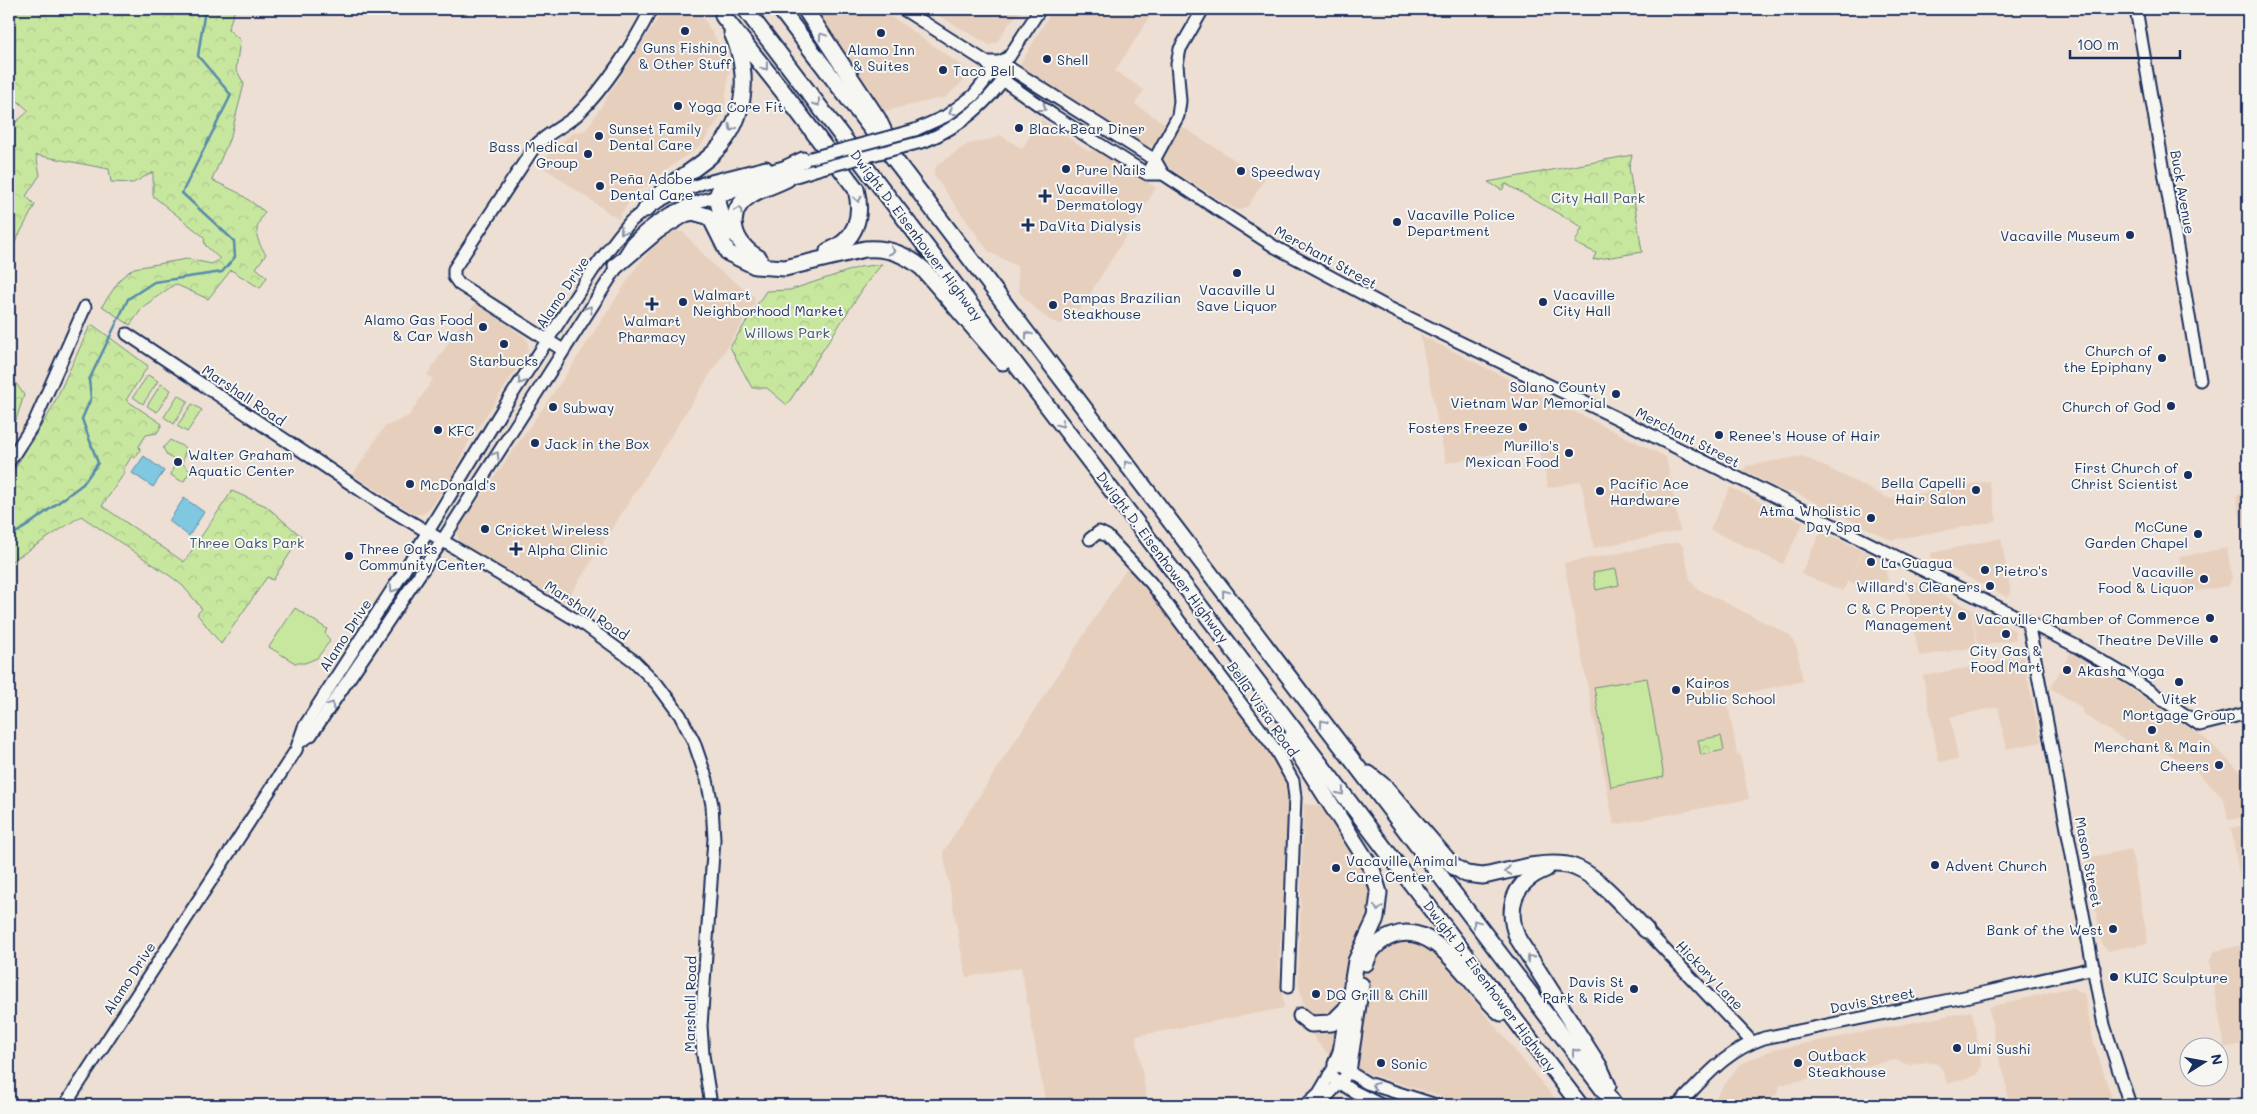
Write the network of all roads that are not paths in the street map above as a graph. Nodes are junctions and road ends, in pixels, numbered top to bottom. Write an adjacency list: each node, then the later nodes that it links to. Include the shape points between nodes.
1 (651, 9): 26 (main road, via 593,100 531,151 454,269 454,277 460,284)
2 (745, 9): 29 (highway, Dwight D. Eisenhower Highway, one-way to 29)
3 (780, 9): 16 (highway, Dwight D. Eisenhower Highway)
4 (805, 9): 16 (highway, one-way to 4, via 878,120)
5 (903, 9): 10 (main road)
6 (1040, 9): 11 (main road, Alamo Drive)
7 (1203, 9): 15 (main road, via 1180,49 1177,64 1178,116)
8 (2136, 9): 28 (main road, Buck Avenue)
9 (720, 12): 19 (highway, one-way to 19, via 856,189 859,216 849,238 840,247 772,261 749,253 739,243 734,230 740,206 749,196); 21 (highway, one-way to 21, via 742,59 744,92 738,117 721,146 659,193)
10 (986, 62): 11 (main road); 12 (main road)
11 (1007, 63): 12 (main road, Alamo Drive); 13 (main road, Alamo Drive); 15 (main road, Merchant Street)
12 (994, 72): 13 (main road); 14 (main road, Alamo Drive, one-way to 14, bridge, via 960,107 938,121)
13 (1003, 80): 17 (main road, one-way to 17); 19 (main road, Alamo Drive, bridge, via 966,118 925,141)
14 (807, 159): 20 (highway, via 724,186); 21 (main road, Alamo Drive, via 686,188)
15 (1155, 160): 17 (main road); 18 (main road, Merchant Street)
16 (902, 169): 40 (highway, Dwight D. Eisenhower Highway, one-way to 16)
17 (1147, 174): 18 (main road)
18 (1163, 174): 34 (main road, Merchant Street, via 1275,248 1390,309)
19 (787, 179): 20 (main road, Alamo Drive)
20 (717, 196): 22 (highway, via 728,239); 23 (main road, Alamo Drive, via 686,205 657,220 633,242)
21 (646, 209): 26 (main road, Alamo Drive, one-way to 26, via 613,244)
22 (742, 258): 23 (highway, via 728,253 707,216 693,212 657,231); 29 (highway, one-way to 29, via 754,266 771,269 865,249 878,248 905,255 923,269 1000,360)
23 (616, 266): 27 (main road, Alamo Drive, one-way to 23)
24 (85, 307): 30 (main road, via 34,423)
25 (126, 334): 31 (main road, Marshall Road)
26 (548, 340): 27 (main road); 31 (main road, Alamo Drive, one-way to 31)
27 (563, 350): 33 (main road, Alamo Drive, one-way to 27)
28 (2200, 380)
29 (1032, 385): 37 (highway, Dwight D. Eisenhower Highway, one-way to 37)
30 (9, 462)
31 (427, 532): 33 (main road, Marshall Road); 39 (main road, Alamo Drive, one-way to 39, via 304,727)
32 (1090, 539): 44 (main road, Bella Vista Road, via 1099,532 1107,536 1151,583 1233,691 1293,781)
33 (442, 541): 39 (main road, Alamo Drive, one-way to 33, via 311,735); 51 (main road, Marshall Road, via 552,604 620,649 656,684 680,716 694,742 707,780 714,830 702,1026)
34 (2028, 622): 35 (main road, Merchant Street); 36 (main road, Mason Street)
35 (2049, 633): 36 (main road, via 2041,638); 38 (main road, Merchant Street, via 2129,677 2200,725)
36 (2036, 662): 43 (main road, Mason Street)
37 (1280, 711): 45 (highway, one-way to 45, via 1300,756 1372,869 1377,882 1379,904 1376,918 1356,961); 47 (highway, Dwight D. Eisenhower Highway, one-way to 47)
38 (2248, 713)
39 (300, 742): 50 (main road, Alamo Drive)
40 (1353, 761): 41 (highway, one-way to 40, via 1544,864 1483,876 1466,874 1444,857 1385,787); 57 (highway, Dwight D. Eisenhower Highway, one-way to 40)
41 (1556, 865): 42 (highway, via 1576,868 1596,880); 57 (highway, one-way to 41, via 1599,1066 1512,926 1511,915 1518,889 1536,872)
42 (1646, 930): 48 (main road, Hickory Lane)
43 (2094, 968): 48 (main road, Davis Street); 59 (main road, Mason Street, via 2104,1025)
44 (1288, 987)
45 (1348, 1006): 46 (highway, via 1332,1023 1311,1024); 49 (highway)
46 (1301, 1016)
47 (1524, 1032): 49 (highway, via 1491,1005 1429,938 1418,934 1397,934 1375,945 1368,956); 56 (highway, Dwight D. Eisenhower Highway)
48 (1752, 1042): 58 (main road, Davis Street, via 1725,1057)
49 (1338, 1074): 52 (main road); 53 (main road); 54 (main road); 55 (main road, one-way to 49)
50 (66, 1105)
51 (711, 1105)
52 (1306, 1105)
53 (1319, 1105)
54 (1381, 1105)
55 (1436, 1105)
56 (1580, 1105)
57 (1616, 1105)
58 (1678, 1105)
59 (2130, 1105)

